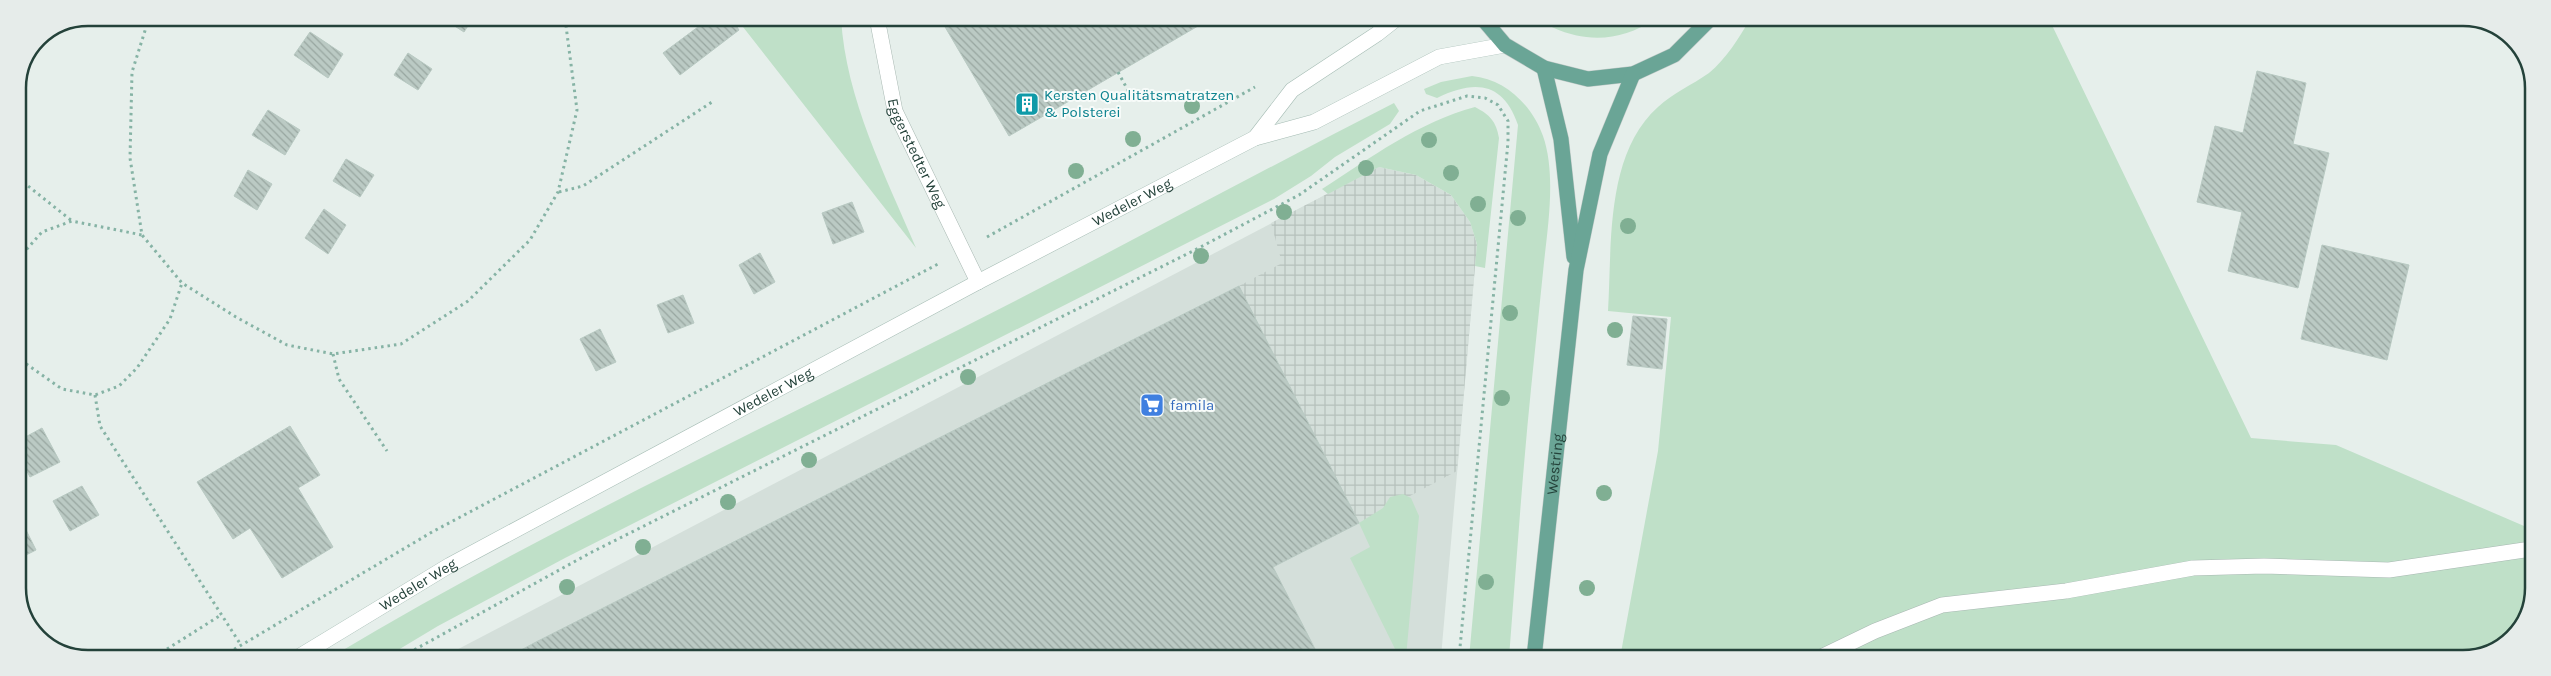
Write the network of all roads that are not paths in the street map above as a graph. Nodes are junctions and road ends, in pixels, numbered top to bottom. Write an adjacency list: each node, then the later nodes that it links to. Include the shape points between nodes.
1 (879, 26): 10 (main road, Eggerstedter Weg, via 895,111)
2 (1387, 26): 8 (main road, Wedeler Weg, via 1292,90)
3 (1489, 26): 5 (main road)
4 (1703, 26): 7 (main road, via 1674,55)
5 (1505, 45): 6 (main road); 8 (main road, Wedeler Weg, via 1439,57 1314,122)
6 (1544, 68): 7 (main road, via 1588,79); 9 (main road, Westring, via 1561,139)
7 (1633, 74): 9 (main road, Westring, via 1600,154)
8 (1255, 138): 10 (main road, Wedeler Weg)
9 (1576, 270): 13 (main road, Westring)
10 (978, 282): 12 (main road, Wedeler Weg, via 450,565)
11 (2525, 550): 14 (main road, via 2389,570 2264,566 2193,568 2066,591 1942,605)
12 (310, 650)
13 (1535, 650)
14 (1836, 650)

